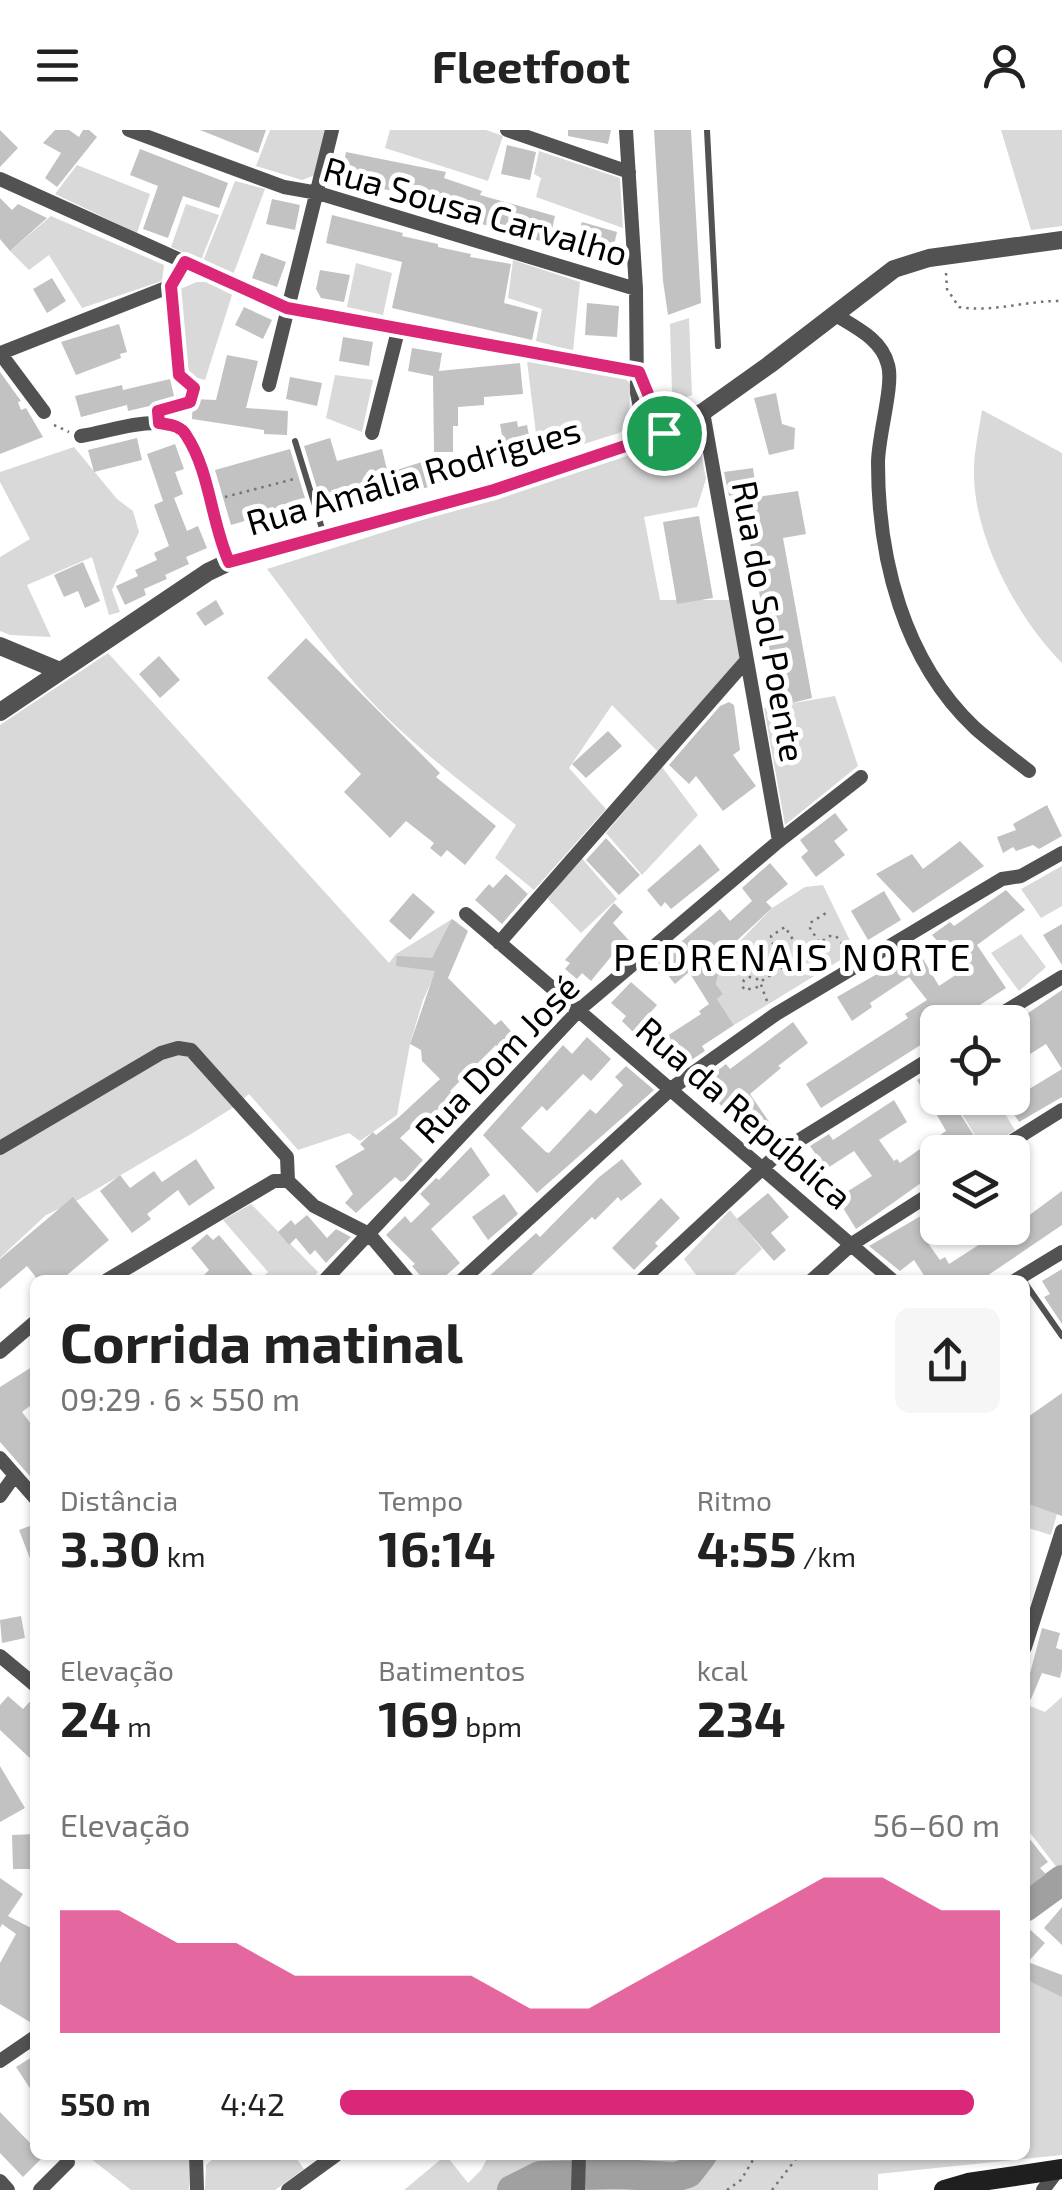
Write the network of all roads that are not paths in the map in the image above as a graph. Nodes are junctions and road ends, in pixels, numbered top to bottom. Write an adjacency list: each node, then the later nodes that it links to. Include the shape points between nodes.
1 (129, 130): 8 (street, Rua Sousa Carvalho, via 284,187)
2 (332, 130): 8 (street)
3 (507, 130): 6 (street)
4 (626, 130): 6 (street)
5 (707, 130): 15 (lane)
6 (630, 172): 11 (street)
7 (0, 179): 10 (street)
8 (318, 192): 11 (street, Rua Sousa Carvalho); 12 (street)
9 (1062, 240): 13 (street, Rua Amália Rodrigues, via 894,269)
10 (185, 262): 12 (street); 16 (street, via 171,286)
11 (636, 289): 17 (street)
12 (287, 308): 14 (street); 18 (street)
13 (834, 314): 20 (street, Rua Amália Rodrigues); 31 (street, via 875,340 888,365 878,506 901,612 956,706)
14 (399, 328): 17 (street); 21 (street)
15 (718, 346)
16 (0, 353): 19 (street)
17 (639, 372): 23 (street)
18 (269, 385)
19 (44, 412)
20 (703, 412): 23 (street, Rua Amália Rodrigues); 28 (street, Rua do Sol Poente)
21 (372, 433)
22 (81, 436): 26 (street, via 177,426 186,434)
23 (655, 437): 25 (street, Rua Amália Rodrigues)
24 (295, 441): 25 (lane)
25 (324, 536): 26 (street, Rua Amália Rodrigues)
26 (229, 562): 29 (street, Rua Amália Rodrigues)
27 (0, 646): 29 (street)
28 (746, 661): 33 (street, Rua do Sol Poente); 36 (street)
29 (60, 671): 30 (street, Rua Amália Rodrigues)
30 (0, 712)
31 (1029, 771)
32 (861, 777): 33 (street, Rua Dom José)
33 (780, 840): 39 (street, Rua Dom José)
34 (1062, 853): 41 (street, via 1002,880 776,1014)
35 (466, 914): 36 (street, Rua da República)
36 (499, 943): 39 (street, Rua da República)
37 (1062, 977): 38 (street)
38 (1016, 1005)
39 (580, 1010): 41 (street, Rua da República); 48 (street, Rua Dom José)
40 (920, 1065): 45 (street)
41 (672, 1088): 45 (street, Rua da República); 54 (street)
42 (1062, 1110): 43 (street)
43 (1022, 1135)
44 (0, 1148): 46 (street, via 178,1048 192,1050 287,1157)
45 (762, 1168): 49 (street, Rua da República); 55 (street)
46 (288, 1181): 48 (street, via 314,1206); 51 (street, via 274,1181)
47 (920, 1201): 49 (street)
48 (370, 1234): 52 (street, Rua Dom José); 53 (street)
49 (852, 1244): 56 (street); 57 (street, Rua da República)
50 (1062, 1252): 58 (street)
51 (115, 1275)
52 (330, 1275)
53 (404, 1275)
54 (467, 1275)
55 (647, 1275)
56 (818, 1275)
57 (886, 1275)
58 (1028, 1275)
59 (1030, 1292): 61 (lane)
60 (30, 1327): 62 (street)
61 (1062, 1336)
62 (0, 1352)
63 (0, 1458): 64 (street)
64 (15, 1475): 65 (street); 66 (street)
65 (30, 1492)
66 (0, 1496)
67 (1062, 1531): 68 (street)
68 (1030, 1632)
69 (0, 1656): 70 (street)
70 (30, 1681)
71 (30, 2040): 72 (street)
72 (0, 2061)
73 (196, 2160): 82 (street)
74 (329, 2160): 83 (street)
75 (68, 2162): 81 (street)
76 (578, 2162): 84 (street)
77 (1061, 2169): 79 (main road); 86 (street)
78 (0, 2181): 80 (street)
79 (1008, 2184): 85 (main road)
80 (8, 2190)
81 (40, 2190)
82 (197, 2190)
83 (288, 2190)
84 (578, 2190)
85 (944, 2190)
86 (1043, 2190)

